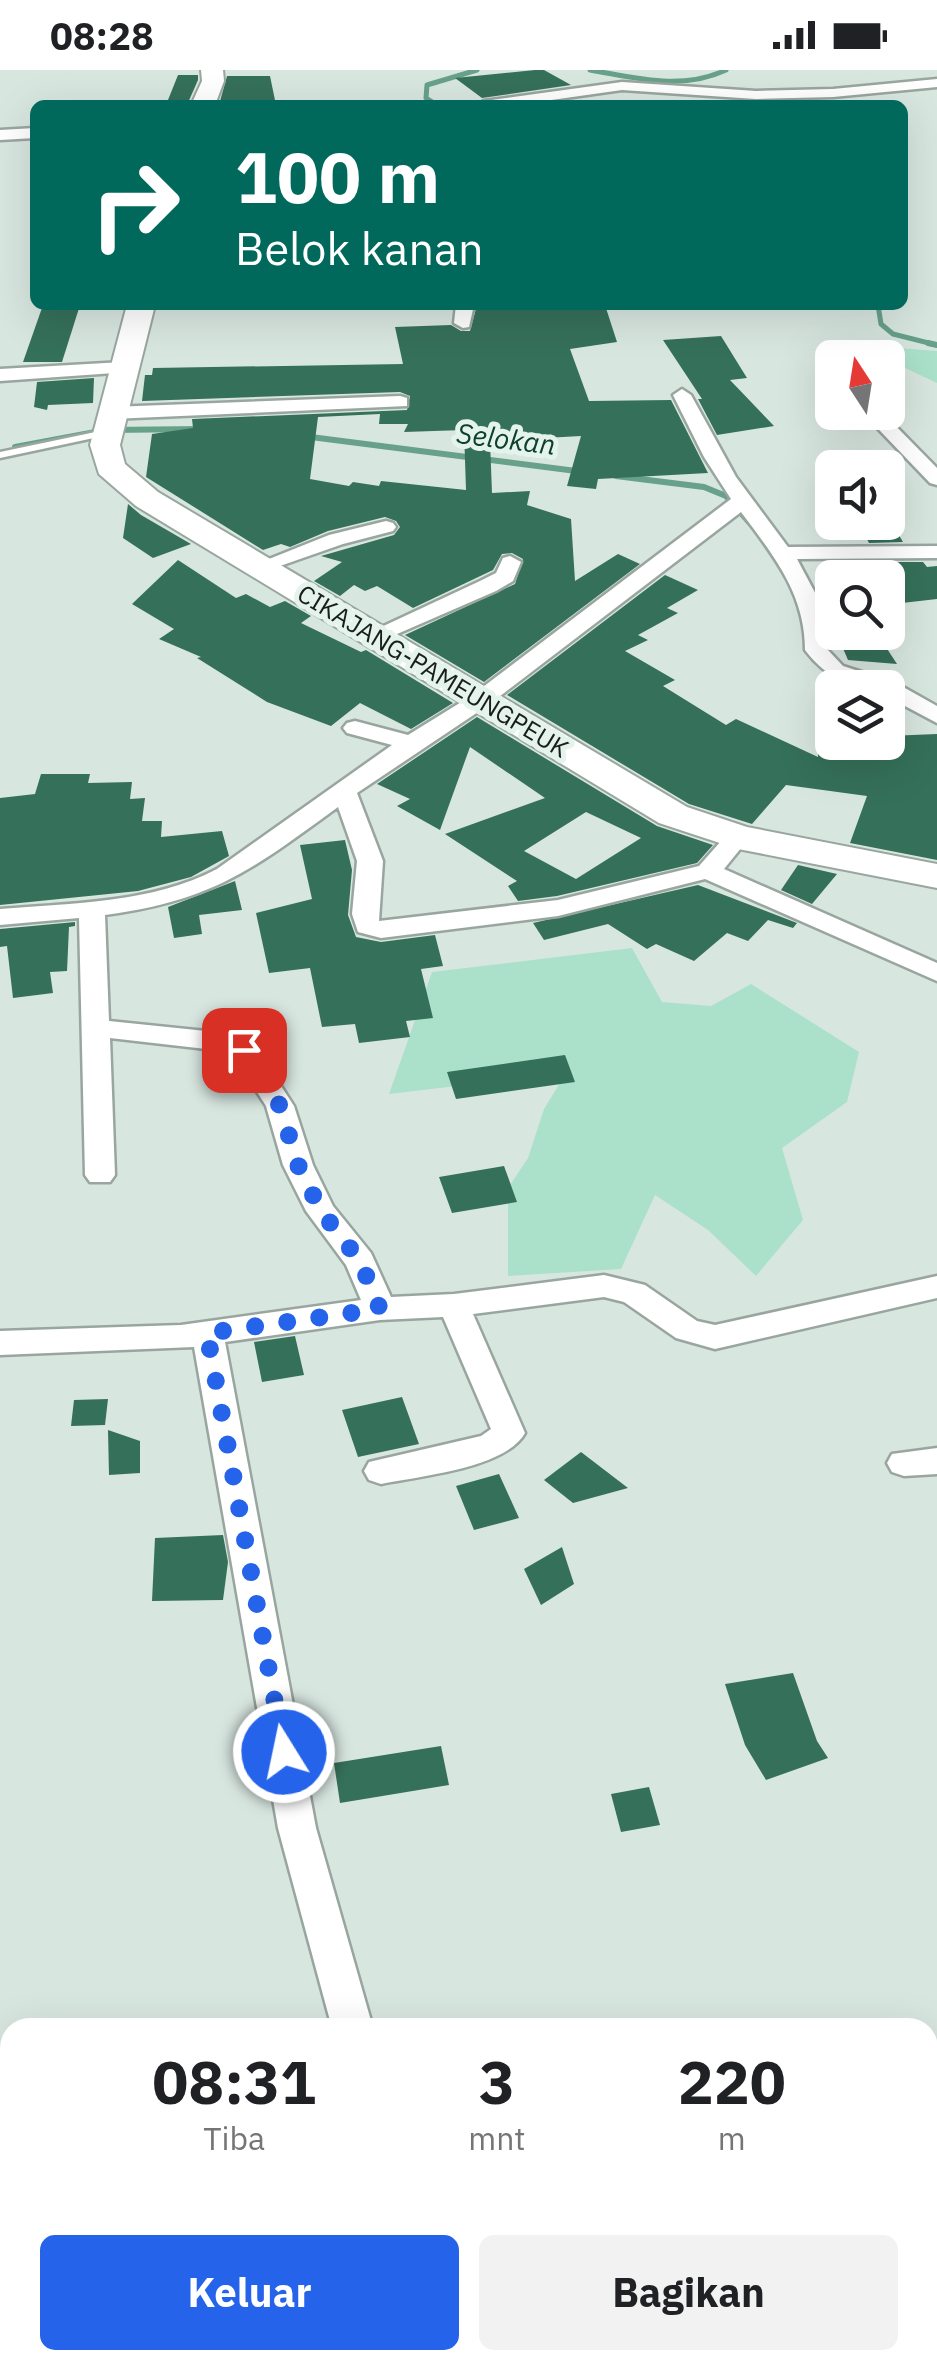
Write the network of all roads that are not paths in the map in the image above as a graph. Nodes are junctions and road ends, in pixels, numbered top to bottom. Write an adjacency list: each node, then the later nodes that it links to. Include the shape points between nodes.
1 (212, 70): 3 (main road)
2 (937, 83): 4 (street, via 756,95 622,86)
3 (204, 100)
4 (520, 100)
5 (30, 133): 6 (street)
6 (0, 135)
7 (140, 310): 8 (main road)
8 (123, 368): 9 (street); 12 (main road)
9 (0, 375)
10 (682, 395): 16 (street)
11 (400, 402): 12 (street)
12 (107, 426): 14 (lane); 21 (main road, CIKAJANG-PAMEUNGPEUK, via 106,460 115,474)
13 (889, 430): 15 (street)
14 (0, 455)
15 (937, 479)
16 (737, 505): 19 (street); 25 (street)
17 (386, 526): 21 (street)
18 (937, 552): 19 (street)
19 (781, 553): 23 (street, via 810,600 820,628 816,650)
20 (510, 562): 22 (street, via 505,576 488,586)
21 (260, 566): 22 (main road, CIKAJANG-PAMEUNGPEUK)
22 (372, 636): 25 (main road, CIKAJANG-PAMEUNGPEUK)
23 (834, 670)
24 (905, 698): 26 (street)
25 (478, 700): 28 (street); 30 (main road, CIKAJANG-PAMEUNGPEUK, via 662,810)
26 (937, 716)
27 (356, 728): 28 (street)
28 (410, 742): 29 (street)
29 (345, 793): 31 (street, via 370,861 367,926 380,930 558,908); 33 (street, via 216,880)
30 (738, 837): 31 (street); 32 (main road, CIKAJANG-PAMEUNGPEUK)
31 (708, 871): 35 (street)
32 (937, 876)
33 (92, 909): 34 (street); 36 (street)
34 (0, 918)
35 (937, 973)
36 (96, 1028): 37 (street); 40 (street, via 244,1050 280,1106 321,1211 360,1261)
37 (100, 1175)
38 (937, 1287): 39 (street, via 715,1337 687,1330 619,1287)
39 (454, 1305): 40 (street); 43 (street, via 509,1433 490,1447)
40 (380, 1309): 41 (street)
41 (207, 1333): 42 (street); 44 (street, via 298,1828)
42 (0, 1344)
43 (381, 1471)
44 (349, 2018)

